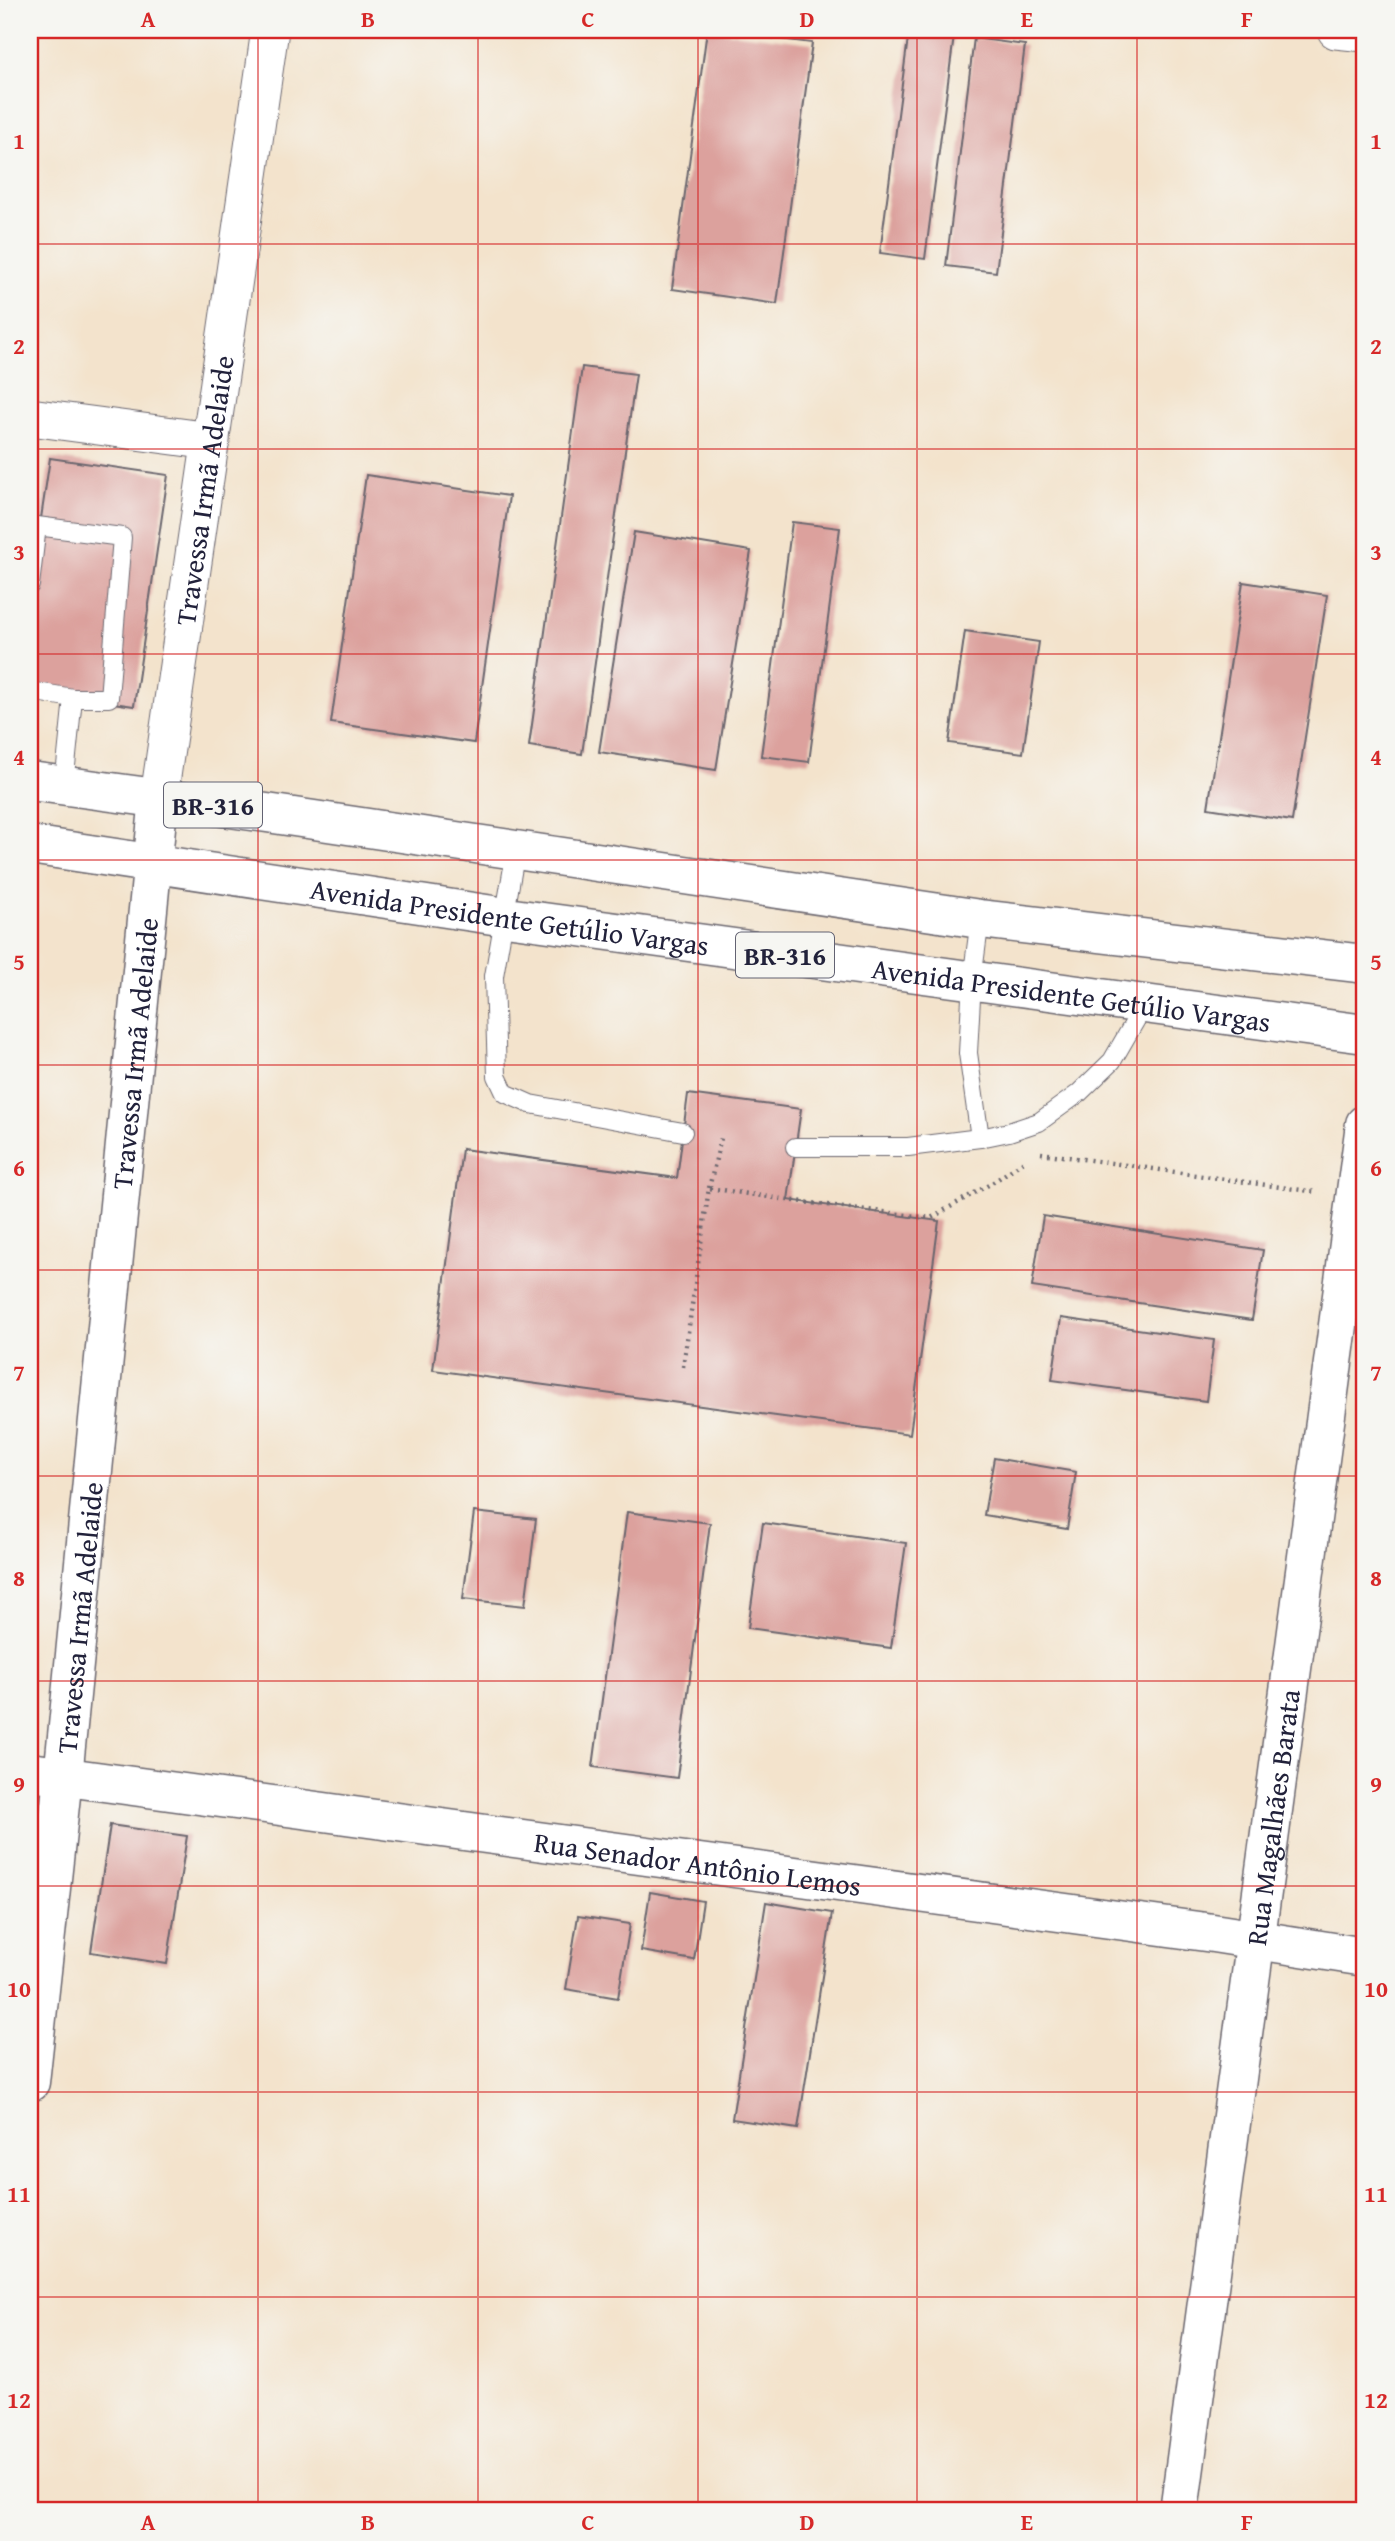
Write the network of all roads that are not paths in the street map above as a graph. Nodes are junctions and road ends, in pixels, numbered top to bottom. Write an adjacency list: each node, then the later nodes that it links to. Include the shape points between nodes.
1 (270, 30): 5 (street, Travessa Irmã Adelaide)
2 (1335, 30): 3 (street)
3 (1365, 33)
4 (30, 417): 5 (street)
5 (211, 441): 10 (street, Travessa Irmã Adelaide)
6 (30, 584): 8 (lane, via 37,526 122,537 109,698)
7 (30, 691): 8 (lane)
8 (72, 698): 9 (lane)
9 (47, 783): 10 (main road, BR-316)
10 (159, 797): 12 (main road, BR-316); 13 (main road, Travessa Irmã Adelaide)
11 (30, 845): 13 (main road, Avenida Presidente Getúlio Vargas / BR-316)
12 (516, 850): 14 (lane); 15 (main road, BR-316)
13 (152, 863): 14 (main road, Avenida Presidente Getúlio Vargas / BR-316); 24 (main road, Travessa Irmã Adelaide)
14 (506, 917): 17 (main road, Avenida Presidente Getúlio Vargas / BR-316); 21 (lane, via 494,976 497,1076 505,1093 546,1108)
15 (980, 919): 16 (main road, BR-316); 17 (lane)
16 (1365, 964)
17 (972, 980): 18 (main road, Avenida Presidente Getúlio Vargas / BR-316); 22 (lane, via 968,1054)
18 (1145, 1004): 19 (main road, Avenida Presidente Getúlio Vargas / BR-316); 22 (lane, via 1112,1061 1079,1093 1039,1122)
19 (1365, 1034)
20 (1365, 1124): 25 (main road, Rua Magalhães Barata)
21 (683, 1132)
22 (980, 1138): 23 (lane, via 884,1149)
23 (795, 1147)
24 (46, 1774): 25 (main road, Rua Senador Antônio Lemos); 27 (main road, Travessa Irmã Adelaide)
25 (1254, 1940): 26 (main road, Rua Senador Antônio Lemos); 28 (main road, Rua Magalhães Barata)
26 (1365, 1957)
27 (30, 2082)
28 (1179, 2511)

